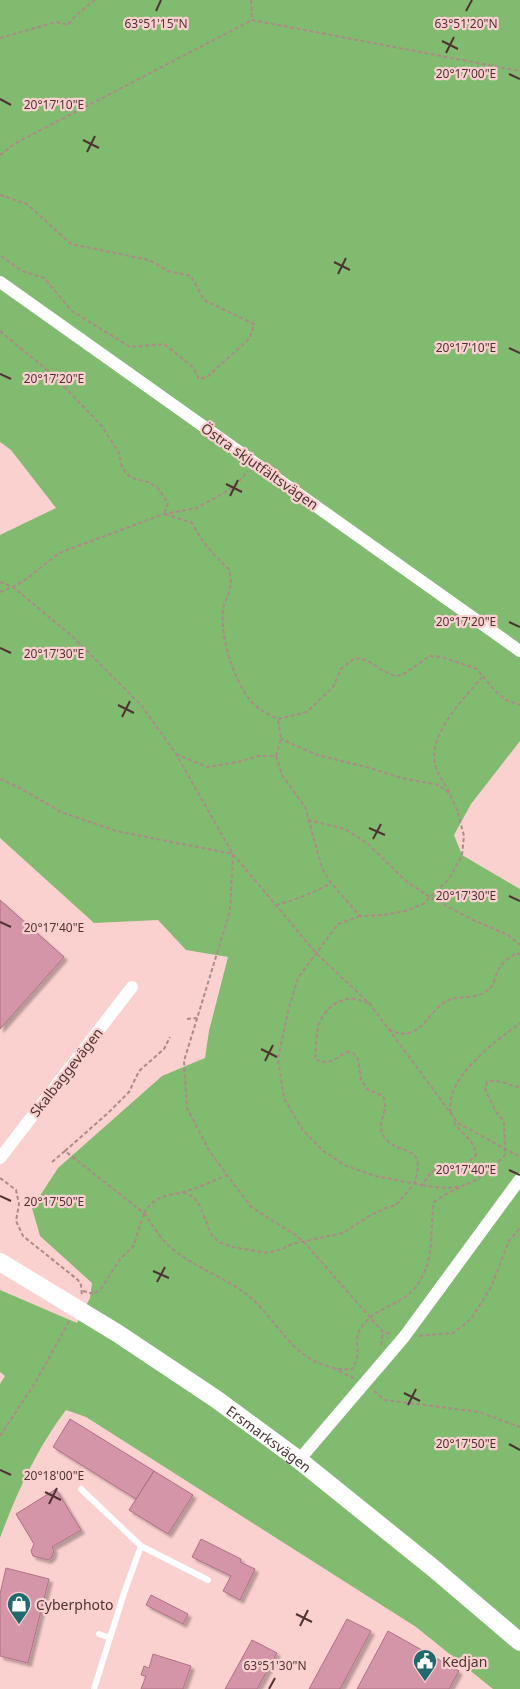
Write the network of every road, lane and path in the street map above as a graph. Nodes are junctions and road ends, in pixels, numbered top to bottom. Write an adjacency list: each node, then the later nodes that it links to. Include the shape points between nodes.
1 (95, 0): 4 (path, via 68,24 56,22)
2 (251, 0): 3 (path)
3 (252, 20): 5 (path); 6 (path, via 14,144)
4 (0, 38)
5 (520, 72)
6 (0, 155)
7 (0, 195): 8 (path, via 27,204 71,244 149,260 168,271 191,276 204,300 254,324 250,338 207,377 199,379 194,367 164,344 130,347 72,311 44,278 22,270)
8 (0, 255)
9 (0, 282): 11 (street, Östra skjutfältsvägen)
10 (0, 331): 12 (path, via 53,375 101,424 120,453 126,474 148,482 163,494 168,503)
11 (256, 463): 12 (path, via 234,487 197,508); 16 (street, Östra skjutfältsvägen)
12 (164, 514): 14 (path, via 59,553); 19 (path, via 192,523 211,553 229,569 231,585 223,608 228,654 250,700 260,710)
13 (0, 582): 14 (path)
14 (13, 587): 15 (path); 21 (path, via 72,636 142,706)
15 (0, 592)
16 (520, 651)
17 (482, 677): 18 (path, via 506,700); 19 (path, via 477,669 442,657 430,656 402,675 395,676 366,660 355,658 341,669 333,687 307,712); 24 (path, via 443,725 434,746 436,768)
18 (520, 705)
19 (278, 719): 20 (path)
20 (281, 739): 22 (path); 24 (path, via 317,755 439,785)
21 (176, 754): 22 (path, via 207,767 259,756); 26 (path)
22 (276, 756): 25 (path, via 282,775 305,808)
23 (0, 779): 26 (path, via 61,812 116,831)
24 (450, 794): 28 (path, via 464,836 462,855 449,879)
25 (308, 820): 27 (path, via 322,868); 28 (path, via 345,829 367,843 406,882)
26 (233, 854): 29 (path); 37 (path, via 230,911)
27 (330, 883): 29 (path); 30 (path)
28 (430, 897): 30 (path, via 423,904 405,911); 31 (path, via 508,935)
29 (276, 905): 32 (path)
30 (360, 916): 32 (path, via 338,924)
31 (520, 945)
32 (316, 953): 35 (path); 51 (path, via 298,978 288,1011 278,1059 284,1098 302,1129 322,1150 344,1165)
33 (520, 954): 39 (path, via 516,953 500,966 493,984 474,998 448,1001 439,1006 423,1026 409,1032 397,1033)
34 (132, 987): 46 (street, Skalbaggevägen)
35 (370, 1004): 39 (path); 51 (path, via 356,999 343,1000 331,1006 318,1027 315,1059 329,1063 347,1052 358,1059 361,1080 367,1089 383,1096 386,1103 380,1125 382,1134 417,1159 418,1172)
36 (188, 1018): 37 (path)
37 (197, 1018): 48 (path, via 184,1061 187,1108 210,1152)
38 (520, 1023): 42 (path, via 488,1047 467,1069 452,1094)
39 (387, 1028): 42 (path)
40 (170, 1037): 44 (path, via 164,1049 139,1071 129,1092)
41 (520, 1088): 43 (path, via 491,1081 487,1082 485,1089 504,1121)
42 (451, 1115): 43 (path, via 458,1123); 52 (path, via 472,1141 476,1155 462,1165 432,1171)
43 (505, 1148): 45 (path); 53 (path, via 505,1155 480,1178)
44 (65, 1152): 47 (path); 55 (path)
45 (520, 1156)
46 (0, 1158)
47 (52, 1162)
48 (227, 1175): 54 (path); 57 (path, via 250,1206)
49 (0, 1178): 59 (path, via 16,1190 19,1204 16,1221 23,1236 78,1280)
50 (520, 1178): 64 (street)
51 (414, 1184): 52 (path); 57 (path, via 396,1206 371,1215 343,1233)
52 (422, 1185): 53 (path)
53 (461, 1187): 61 (path, via 434,1202 431,1255 419,1284 410,1295)
54 (183, 1192): 55 (path, via 160,1197); 57 (path, via 194,1197 211,1234 232,1248 268,1253)
55 (144, 1213): 59 (path, via 133,1247 120,1259 101,1289 94,1294); 66 (path, via 168,1245 244,1293 266,1312 303,1354)
56 (520, 1228): 64 (path, via 509,1241 491,1287 471,1319 453,1333)
57 (304, 1242): 61 (path)
58 (0, 1262): 70 (main road, Ersmarksvägen, via 117,1333)
59 (83, 1291): 60 (path)
60 (82, 1298)
61 (370, 1316): 63 (path); 66 (path, via 356,1342 357,1357 353,1369)
62 (71, 1318): 69 (path, via 35,1383)
63 (383, 1332): 64 (path); 65 (path)
64 (404, 1337): 67 (street)
65 (379, 1351)
66 (327, 1366): 67 (path)
67 (364, 1384): 68 (path, via 384,1400 478,1412); 70 (street)
68 (520, 1427)
69 (0, 1436)
70 (299, 1460): 76 (main road, Ersmarksvägen)
71 (81, 1489): 72 (lane)
72 (141, 1546): 73 (lane); 75 (lane)
73 (208, 1580)
74 (99, 1634): 75 (lane)
75 (110, 1638): 77 (lane)
76 (520, 1642)
77 (94, 1689)

